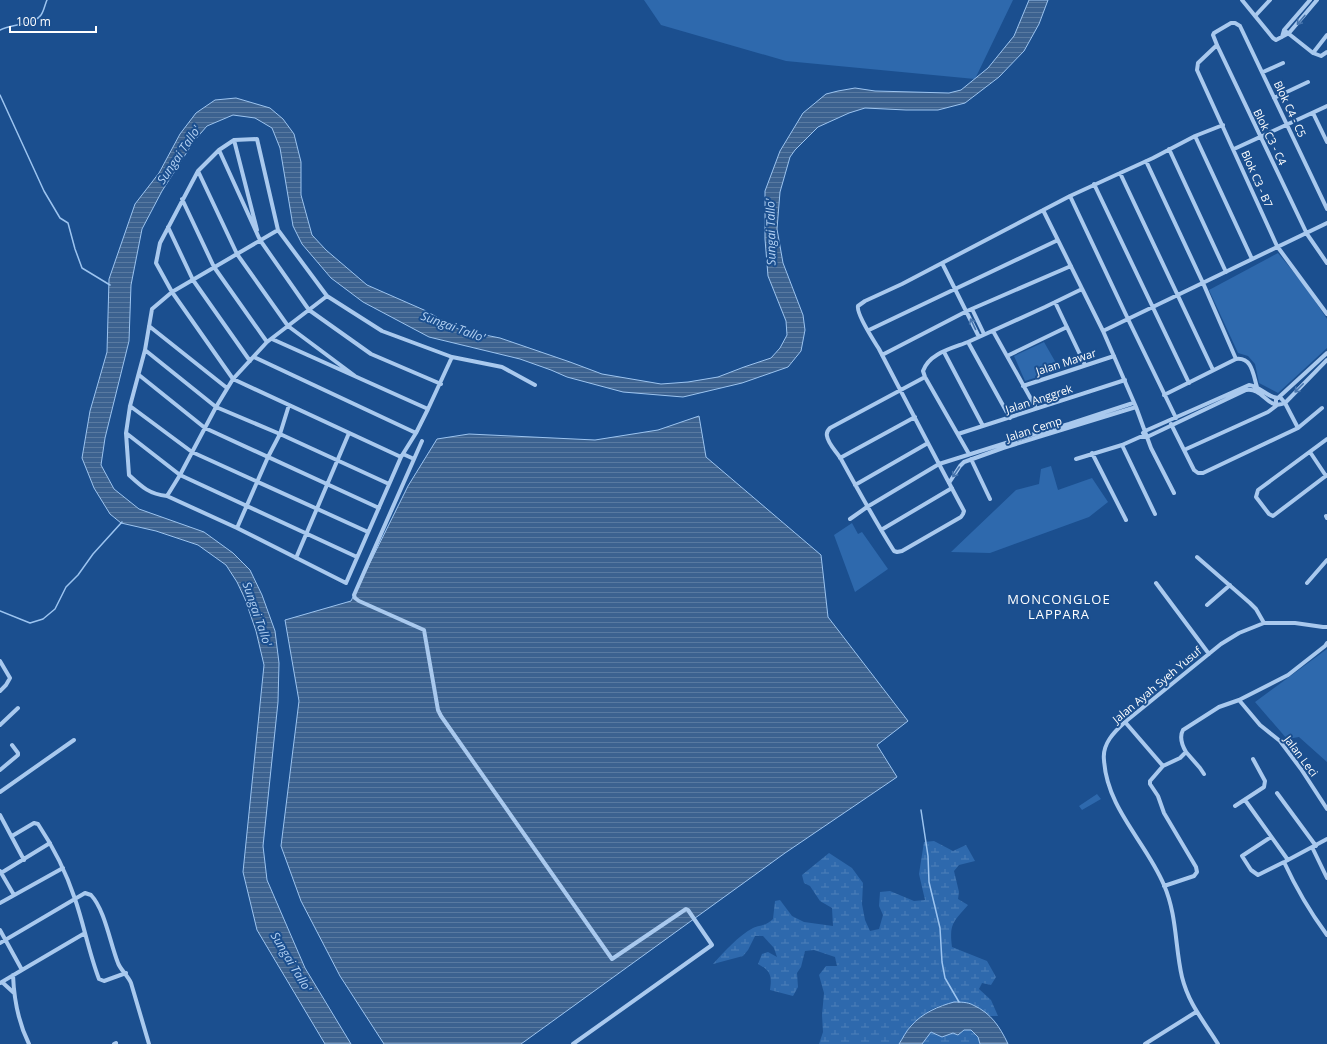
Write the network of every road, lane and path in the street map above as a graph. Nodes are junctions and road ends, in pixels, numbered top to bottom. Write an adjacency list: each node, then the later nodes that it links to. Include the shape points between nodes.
1 (1242, 0): 5 (street)
2 (1270, 0): 5 (street)
3 (1310, 0): 6 (street)
4 (1317, 0): 7 (street, one-way to 7)
5 (1255, 16): 9 (street, via 1274,40)
6 (1284, 30): 7 (street); 9 (street)
7 (1289, 33): 9 (street); 12 (street)
8 (1327, 35): 12 (street)
9 (1282, 37)
10 (1216, 45): 14 (street, Blok C4 - C5, via 1213,34 1231,23 1236,23 1240,26); 19 (street, Blok C3 - B7, via 1197,66 1197,70); 22 (street, Blok C3 - C4)
11 (1327, 52): 12 (street, via 1320,56)
12 (1313, 53)
13 (1283, 63): 14 (street)
14 (1262, 72): 16 (street, Blok C4 - C5)
15 (1308, 82): 16 (street)
16 (1274, 98): 20 (street, Blok C4 - C5)
17 (1327, 106): 18 (street)
18 (1313, 113): 20 (street); 24 (street)
19 (1223, 125): 21 (street); 26 (street, Blok C3 - B7)
20 (1287, 125): 22 (street); 35 (street, Blok C4 - C5)
21 (1195, 136): 25 (street); 46 (street)
22 (1260, 137): 26 (street); 41 (street, Blok C3 - C4)
23 (234, 140): 27 (street); 40 (street, via 257,138); 42 (street)
24 (1327, 142)
25 (1169, 149): 28 (street); 51 (street)
26 (1234, 149): 44 (street, Blok C3 - B7)
27 (219, 150): 29 (street); 42 (street)
28 (1146, 161): 30 (street); 53 (street)
29 (198, 171): 34 (street); 45 (street)
30 (1120, 172): 31 (street); 58 (street)
31 (1094, 184): 32 (street); 60 (street)
32 (1070, 196): 37 (street); 65 (street)
33 (1327, 197): 35 (street)
34 (182, 199): 39 (street); 50 (street)
35 (1322, 199): 36 (street, Blok C4 - C5)
36 (1327, 209)
37 (1043, 210): 43 (street); 47 (street)
38 (1327, 223): 41 (street)
39 (168, 228): 52 (street); 56 (street, via 160,243 156,263)
40 (278, 230): 42 (street); 57 (street)
41 (1307, 234): 44 (street); 48 (street, Blok C3 - C4)
42 (260, 240): 45 (street); 62 (street)
43 (1058, 240): 49 (street); 54 (street)
44 (1277, 246): 46 (street); 64 (street, Blok C3 - B7)
45 (237, 254): 50 (street); 67 (street)
46 (1252, 259): 51 (street)
47 (942, 263): 54 (street); 69 (street, via 860,304 858,311)
48 (1327, 263)
49 (1071, 266): 55 (street); 61 (street)
50 (214, 267): 52 (street); 75 (street)
51 (1226, 272): 53 (street)
52 (193, 280): 56 (street); 87 (street)
53 (1203, 283): 58 (street); 85 (street)
54 (955, 289): 63 (street); 69 (street)
55 (1082, 289): 59 (street); 71 (street)
56 (172, 292): 66 (street, via 152,309); 93 (street)
57 (327, 296): 62 (street); 84 (street, via 382,331)
58 (1178, 296): 60 (street); 89 (street)
59 (1055, 302): 68 (street); 70 (street)
60 (1153, 308): 65 (street); 95 (street)
61 (972, 309): 63 (street); 72 (street)
62 (309, 310): 67 (street); 96 (street, via 371,354)
63 (967, 311): 73 (street, one-way to 63); 80 (street)
64 (1327, 314)
65 (1128, 319): 71 (street); 102 (street)
66 (149, 326): 77 (street); 100 (street)
67 (288, 326): 74 (street); 91 (street)
68 (1067, 327): 81 (street); 88 (street)
69 (868, 330): 80 (street)
70 (994, 331): 72 (street); 81 (street)
71 (1103, 331): 82 (street)
72 (984, 334): 73 (street)
73 (979, 337): 76 (street)
74 (272, 339): 75 (street); 91 (street)
75 (267, 342): 83 (street)
76 (968, 342): 78 (street); 115 (street)
77 (145, 350): 90 (street); 109 (street)
78 (944, 352): 92 (street, via 928,361 923,371); 118 (street)
79 (1327, 353): 103 (street)
80 (882, 355): 101 (street)
81 (1007, 356): 98 (street)
82 (1114, 356): 88 (street, Jalan Mawar); 94 (street)
83 (254, 357): 87 (street); 122 (street)
84 (452, 358): 96 (street); 97 (street, via 502,367)
85 (1236, 359): 89 (street); 99 (street, via 1243,359 1249,363)
86 (1327, 360): 105 (street, one-way to 105)
87 (250, 361): 93 (street)
88 (1085, 365): 98 (street, Jalan Mawar)
89 (1213, 370): 95 (street)
90 (139, 375): 107 (street); 119 (street)
91 (355, 376): 113 (street)
92 (925, 378): 101 (street); 126 (street)
93 (233, 379): 100 (street); 106 (street)
94 (1124, 380): 104 (street); 111 (street, Jalan Anggrek)
95 (1189, 383): 102 (street)
96 (441, 384): 113 (street)
97 (535, 385)
98 (1023, 386): 111 (street)
99 (1257, 387): 103 (street); 116 (street, via 1249,385)
100 (227, 388): 109 (street)
101 (900, 390): 114 (street); 140 (street, via 827,430 829,442)
102 (1164, 395): 116 (street)
103 (1278, 398): 105 (street); 108 (street)
104 (1133, 403): 110 (street); 137 (street)
105 (1284, 403): 108 (street); 120 (street)
106 (289, 405): 124 (street); 125 (street)
107 (130, 406): 123 (street); 134 (street)
108 (1276, 406): 117 (street, via 1250,389); 133 (street)
109 (216, 407): 119 (street); 125 (street)
110 (1136, 407): 121 (street); 142 (street, Jalan Cemp)
111 (1036, 408): 115 (street, Jalan Anggrek)
112 (1322, 408): 120 (street)
113 (428, 409): 122 (street)
114 (915, 417): 131 (street); 140 (street)
115 (1010, 418): 118 (street, Jalan Anggrek)
116 (1176, 418): 121 (street)
117 (1171, 424): 128 (street); 133 (street)
118 (983, 426): 126 (street, Jalan Anggrek)
119 (205, 428): 134 (street); 139 (street)
120 (1298, 428): 133 (street, via 1203,473 1194,470)
121 (1145, 431): 127 (street); 128 (street)
122 (416, 432): 138 (street)
123 (126, 433): 146 (street); 155 (street, via 129,475 155,495)
124 (349, 433): 138 (street); 144 (street)
125 (280, 434): 139 (street); 144 (street)
126 (958, 434): 137 (street)
127 (1140, 437): 128 (street); 132 (street)
128 (1147, 437): 154 (street)
129 (1327, 439): 135 (street)
130 (422, 441): 141 (street)
131 (928, 443): 145 (street); 152 (street)
132 (1122, 445): 136 (street); 161 (street)
133 (1184, 450)
134 (192, 452): 146 (street); 148 (street)
135 (1310, 452): 147 (street); 147 (street, via 1258,490 1256,497 1273,516)
136 (1092, 453): 143 (street); 163 (street)
137 (969, 454): 145 (street)
138 (402, 455): 141 (street); 151 (street)
139 (268, 457): 148 (street); 150 (street)
140 (840, 458): 152 (street)
141 (414, 459): 231 (street, via 354,595 355,598 424,630 441,716 612,959 686,910 712,945)
142 (972, 459): 149 (street, Jalan Cemp, one-way to 149, via 960,466); 156 (street)
143 (1076, 459)
144 (337, 461): 150 (street); 151 (street)
145 (939, 464): 149 (street); 158 (street)
146 (180, 475): 155 (street); 157 (street)
147 (1326, 476)
148 (257, 482): 157 (street); 160 (street)
149 (949, 483): 153 (street)
150 (327, 484): 159 (street); 160 (street)
151 (389, 484): 159 (street)
152 (855, 485): 158 (street)
153 (952, 488): 165 (street); 165 (street, via 964,513 961,517 898,552)
154 (1174, 493)
155 (167, 496): 164 (street)
156 (990, 499)
157 (247, 506): 164 (street); 167 (street)
158 (867, 507): 162 (street); 165 (street)
159 (378, 508): 166 (street)
160 (317, 509): 166 (street); 167 (street)
161 (1155, 514)
162 (850, 519)
163 (1126, 520)
164 (237, 528): 170 (street)
165 (881, 530)
166 (368, 532): 168 (street)
167 (306, 533): 168 (street); 170 (street)
168 (357, 557): 170 (street, via 346,583)
169 (1197, 557): 174 (street)
170 (296, 558)
171 (1327, 560): 173 (street)
172 (1156, 583): 179 (street)
173 (1307, 583)
174 (1230, 585): 175 (street); 176 (street, via 1256,609)
175 (1207, 605)
176 (1264, 623): 177 (street, Jalan Ayah Syeh Yusuf); 179 (street, Jalan Ayah Syeh Yusuf, via 1239,633)
177 (1327, 627)
178 (1327, 643): 182 (street, via 1288,675)
179 (1209, 654): 184 (street, Jalan Ayah Syeh Yusuf)
180 (0, 661): 181 (street, via 10,678)
181 (0, 691)
182 (1239, 700): 188 (street, via 1219,708 1183,730 1181,740); 197 (street, Jalan Leci, via 1260,725 1280,741)
183 (18, 708): 185 (street)
184 (1125, 722): 190 (street); 212 (street, Jalan Ayah Syeh Yusuf, via 1111,736 1106,746 1104,762 1107,777 1115,804 1148,855)
185 (0, 725)
186 (74, 740): 193 (street)
187 (12, 745): 191 (street, via 18,755)
188 (1186, 752): 190 (street, via 1180,758); 192 (street)
189 (1253, 759): 195 (street, via 1265,784)
190 (1163, 766): 212 (street, via 1150,784 1197,872 1194,876)
191 (0, 770)
192 (1204, 774)
193 (0, 792)
194 (1277, 793): 204 (street)
195 (1245, 800): 196 (street); 200 (street)
196 (1235, 806)
197 (1327, 809)
198 (0, 815): 199 (street)
199 (12, 836): 202 (street, via 37,823); 207 (street)
200 (1271, 837): 206 (street); 208 (street)
201 (1326, 839): 203 (street); 204 (street)
202 (50, 843): 207 (street); 209 (street)
203 (1327, 845)
204 (1314, 846): 208 (street); 211 (street)
205 (1239, 851): 206 (street)
206 (1242, 856): 208 (street, via 1251,870 1258,875)
207 (24, 860): 210 (street)
208 (1286, 861): 218 (street, via 1295,887)
209 (64, 870): 213 (street); 214 (street)
210 (1, 872): 213 (street)
211 (1327, 878)
212 (1164, 886): 226 (street, Jalan Ayah Syeh Yusuf, via 1172,913 1182,978)
213 (14, 895): 215 (street)
214 (75, 899): 217 (street); 219 (street); 222 (street, via 85,894 91,894 94,898 118,964)
215 (0, 903)
216 (0, 930): 219 (street)
217 (85, 933): 221 (street); 222 (street, via 99,979 104,981)
218 (1327, 935)
219 (5, 940): 220 (street); 221 (street)
220 (0, 943)
221 (22, 970): 223 (street)
222 (126, 973): 230 (street, via 132,983)
223 (13, 975): 224 (street); 225 (street)
224 (1, 983): 225 (street)
225 (14, 993): 227 (street)
226 (1196, 1012): 232 (street); 233 (street, Jalan Ayah Syeh Yusuf)
227 (26, 1039): 228 (street); 229 (street)
228 (24, 1044)
229 (29, 1044)
230 (149, 1044)
231 (573, 1044)
232 (1145, 1044)
233 (1218, 1044)

